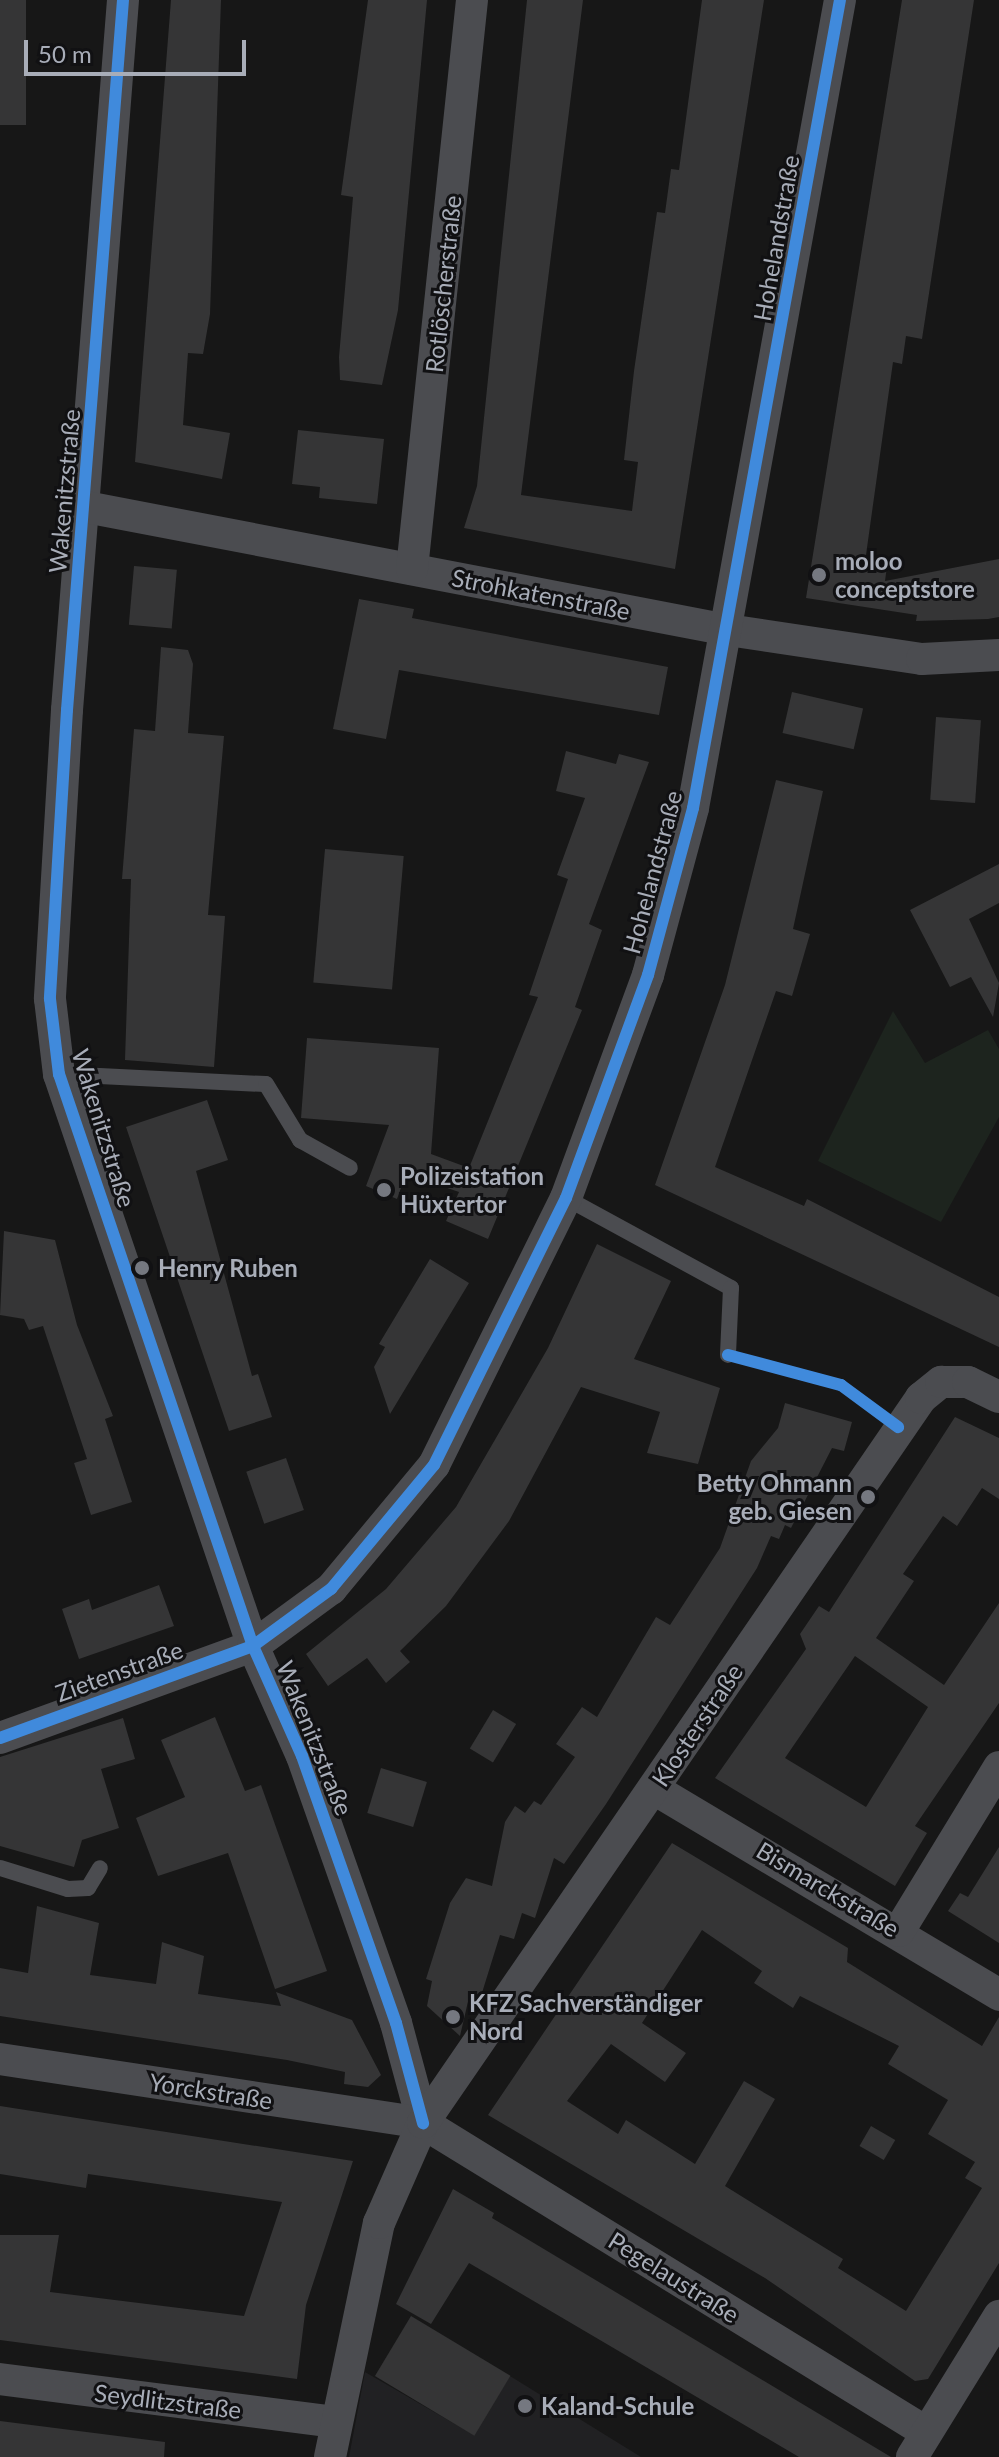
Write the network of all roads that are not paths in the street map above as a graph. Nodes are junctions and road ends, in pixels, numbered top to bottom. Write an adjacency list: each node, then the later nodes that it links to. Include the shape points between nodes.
1 (123, 0): 4 (street, Wakenitzstraße)
2 (472, 0): 5 (street, Rotlöscherstraße)
3 (840, 0): 6 (street, Hohelandstraße)
4 (86, 507): 5 (street, Strohkatenstraße); 8 (street, Wakenitzstraße, via 50,999)
5 (412, 569): 6 (street, Strohkatenstraße)
6 (728, 630): 7 (street, Strohkatenstraße, via 922,659); 10 (street, Hohelandstraße, via 693,808 648,975)
7 (999, 655)
8 (59, 1074): 9 (lane, via 266,1084 300,1140); 13 (street, Wakenitzstraße)
9 (350, 1168)
10 (566, 1198): 11 (lane, via 731,1288); 13 (street, Hohelandstraße, via 434,1465 331,1589)
11 (728, 1355)
12 (999, 1397): 16 (street, Klosterstraße, via 968,1382 941,1382 921,1398)
13 (253, 1646): 14 (street, Zietenstraße); 22 (street, Wakenitzstraße, via 302,1756 396,2023)
14 (0, 1738)
15 (999, 1767): 19 (street)
16 (654, 1789): 19 (street, Bismarckstraße); 22 (street, Klosterstraße)
17 (0, 1868): 18 (lane, via 68,1889 88,1888)
18 (100, 1868)
19 (899, 1931): 20 (street, Bismarckstraße)
20 (999, 1995)
21 (0, 2059): 22 (street, Yorckstraße)
22 (423, 2123): 25 (street, via 379,2223); 26 (street, Pegelaustraße)
23 (999, 2316): 26 (street)
24 (0, 2379): 25 (street, Seydlitzstraße)
25 (336, 2422): 27 (street)
26 (919, 2444)
27 (330, 2457)

